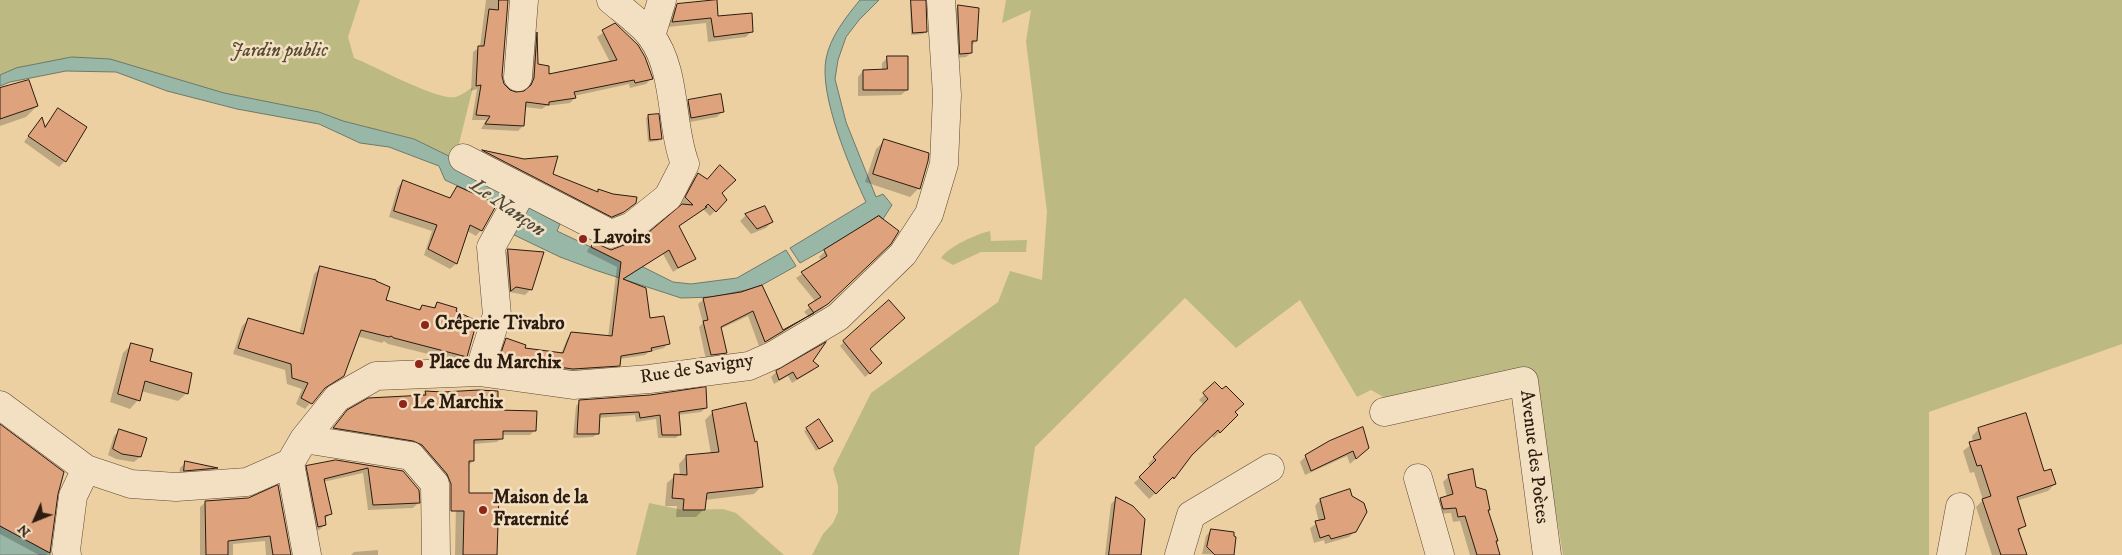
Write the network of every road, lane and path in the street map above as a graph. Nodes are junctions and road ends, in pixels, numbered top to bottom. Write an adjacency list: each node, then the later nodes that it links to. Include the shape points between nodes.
1 (524, 0): 6 (street)
2 (611, 0): 5 (street)
3 (662, 0): 5 (street)
4 (941, 0): 9 (street, Rue de Savigny, via 947,96 944,164 929,214 903,254 844,312 749,366 573,385)
5 (651, 36): 8 (street, via 666,65 678,145 685,164 668,197 632,226 611,234)
6 (518, 77)
7 (464, 158): 8 (street)
8 (521, 194): 9 (street, via 491,247 497,315)
9 (485, 373): 12 (street, via 376,376 337,398)
10 (0, 405): 15 (street)
11 (1384, 412): 23 (street, Avenue des Poètes, via 1524,381)
12 (304, 439): 13 (street); 20 (street, via 410,456 436,484)
13 (290, 463): 15 (street, via 247,482 176,487 131,484); 19 (street)
14 (1270, 468): 21 (street, via 1191,515)
15 (86, 469): 18 (street, via 73,496)
16 (1418, 478): 22 (street)
17 (1960, 507): 24 (street)
18 (68, 555)
19 (307, 555)
20 (436, 555)
21 (1179, 555)
22 (1440, 555)
23 (1547, 555)
24 (1951, 555)

